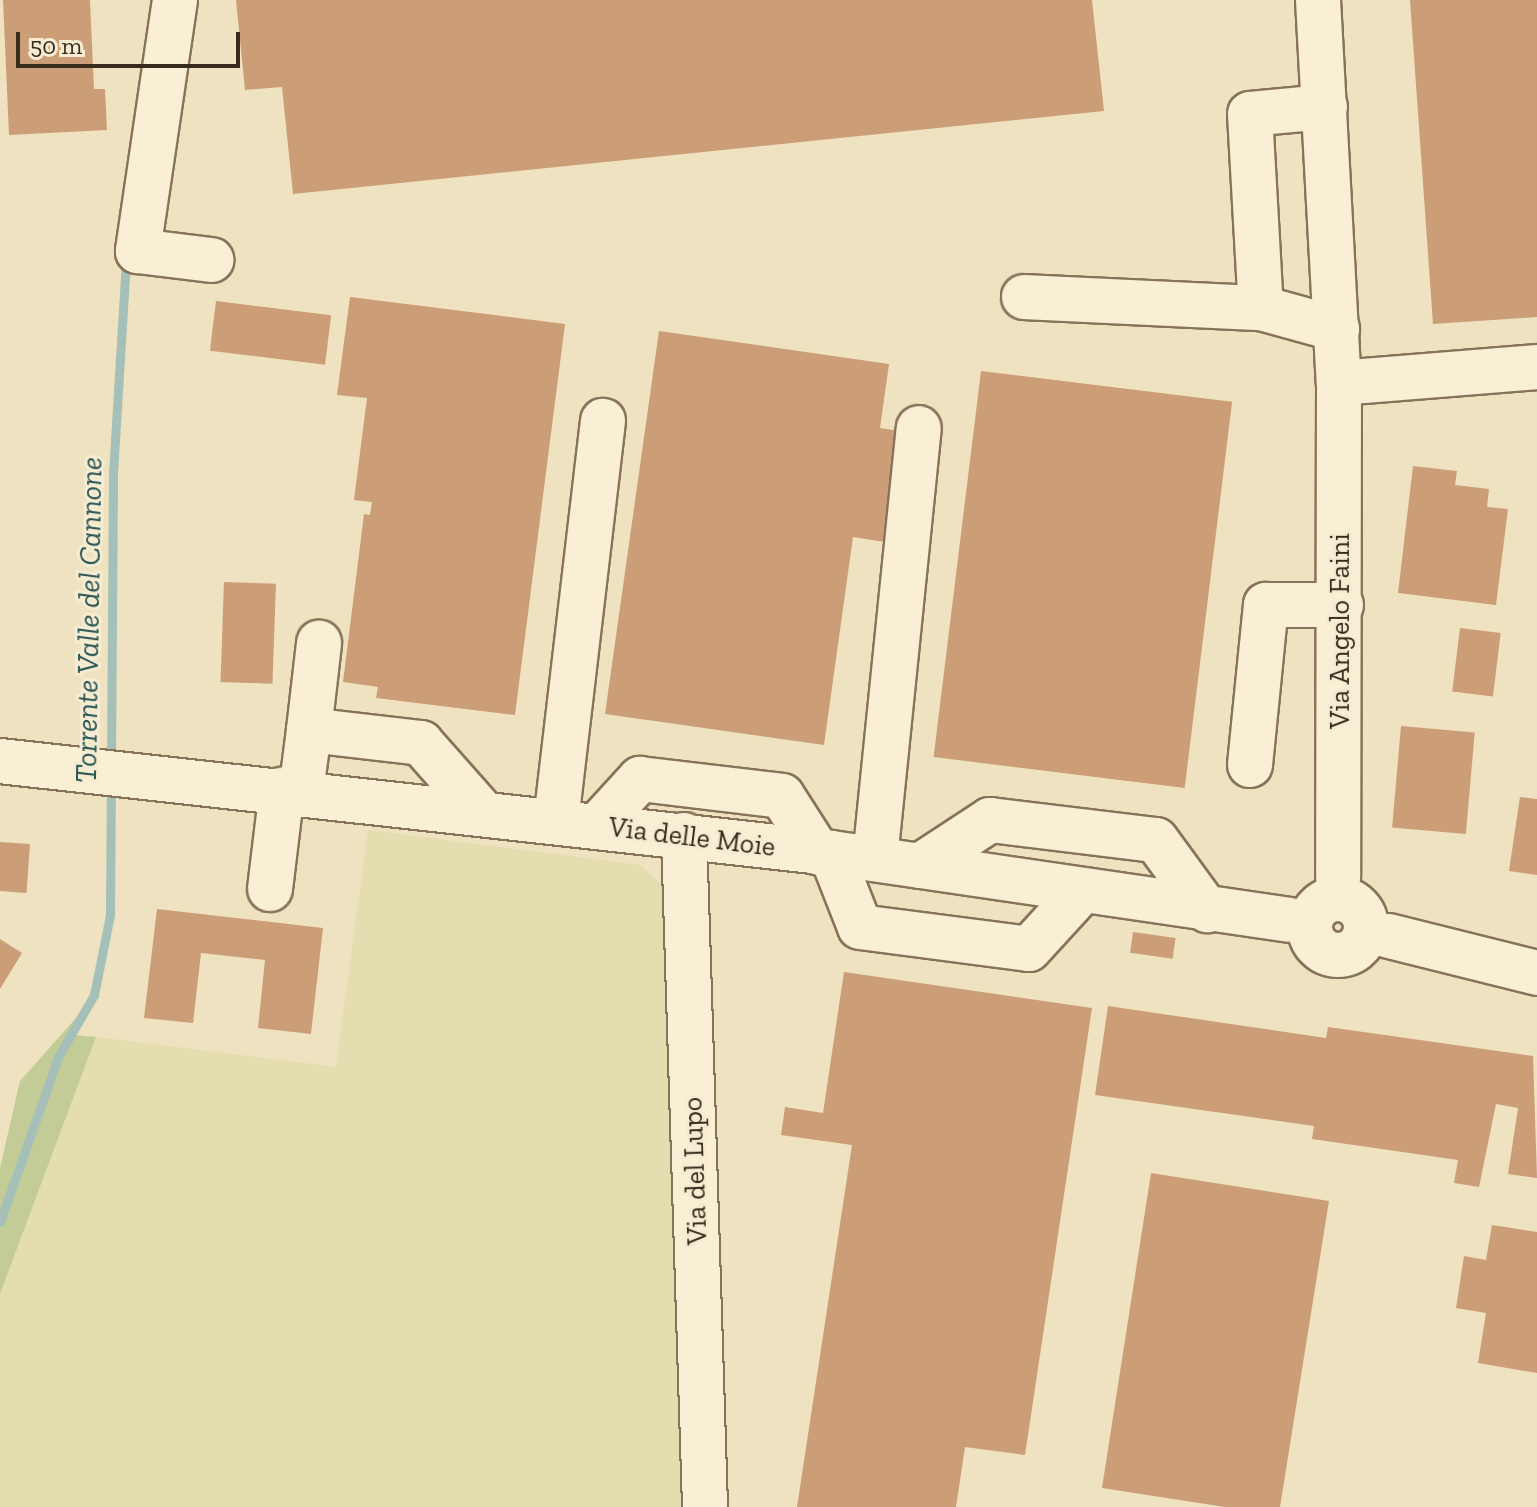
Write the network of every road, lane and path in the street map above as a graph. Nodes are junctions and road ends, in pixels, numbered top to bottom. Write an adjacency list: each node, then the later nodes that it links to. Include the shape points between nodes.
1 (175, 0): 4 (street, via 138,251)
2 (1318, 0): 3 (street, Via Angelo Faini)
3 (1325, 107): 6 (street, via 1250,114); 7 (street, Via Angelo Faini)
4 (211, 260)
5 (1024, 297): 6 (street)
6 (1261, 308): 7 (street)
7 (1337, 329): 9 (street, Via Angelo Faini)
8 (1537, 367): 9 (street)
9 (1339, 383): 12 (street, Via Angelo Faini)
10 (603, 421): 19 (street)
11 (919, 428): 22 (street)
12 (1341, 605): 16 (street, via 1266,605); 27 (street, Via Angelo Faini)
13 (319, 643): 14 (street)
14 (309, 730): 17 (street); 18 (street, via 421,743)
15 (0, 761): 17 (street, Via delle Moie)
16 (1250, 765)
17 (291, 791): 18 (street, Via delle Moie); 24 (street)
18 (482, 812): 19 (street, Via delle Moie)
19 (576, 823): 20 (street, Via delle Moie); 21 (street, via 640,779 782,796)
20 (684, 835): 21 (street, Via delle Moie); 29 (street, Via del Lupo)
21 (825, 853): 22 (street, Via delle Moie); 25 (street, via 860,927 1029,949)
22 (875, 859): 23 (street, Via delle Moie)
23 (920, 866): 25 (street, Via delle Moie); 26 (street, via 990,820 1156,840)
24 (270, 889)
25 (1082, 891): 26 (street, Via delle Moie)
26 (1207, 910): 27 (street, Via delle Moie)
27 (1338, 917): 28 (street, Via delle Moie)
28 (1537, 973)
29 (705, 1507)

